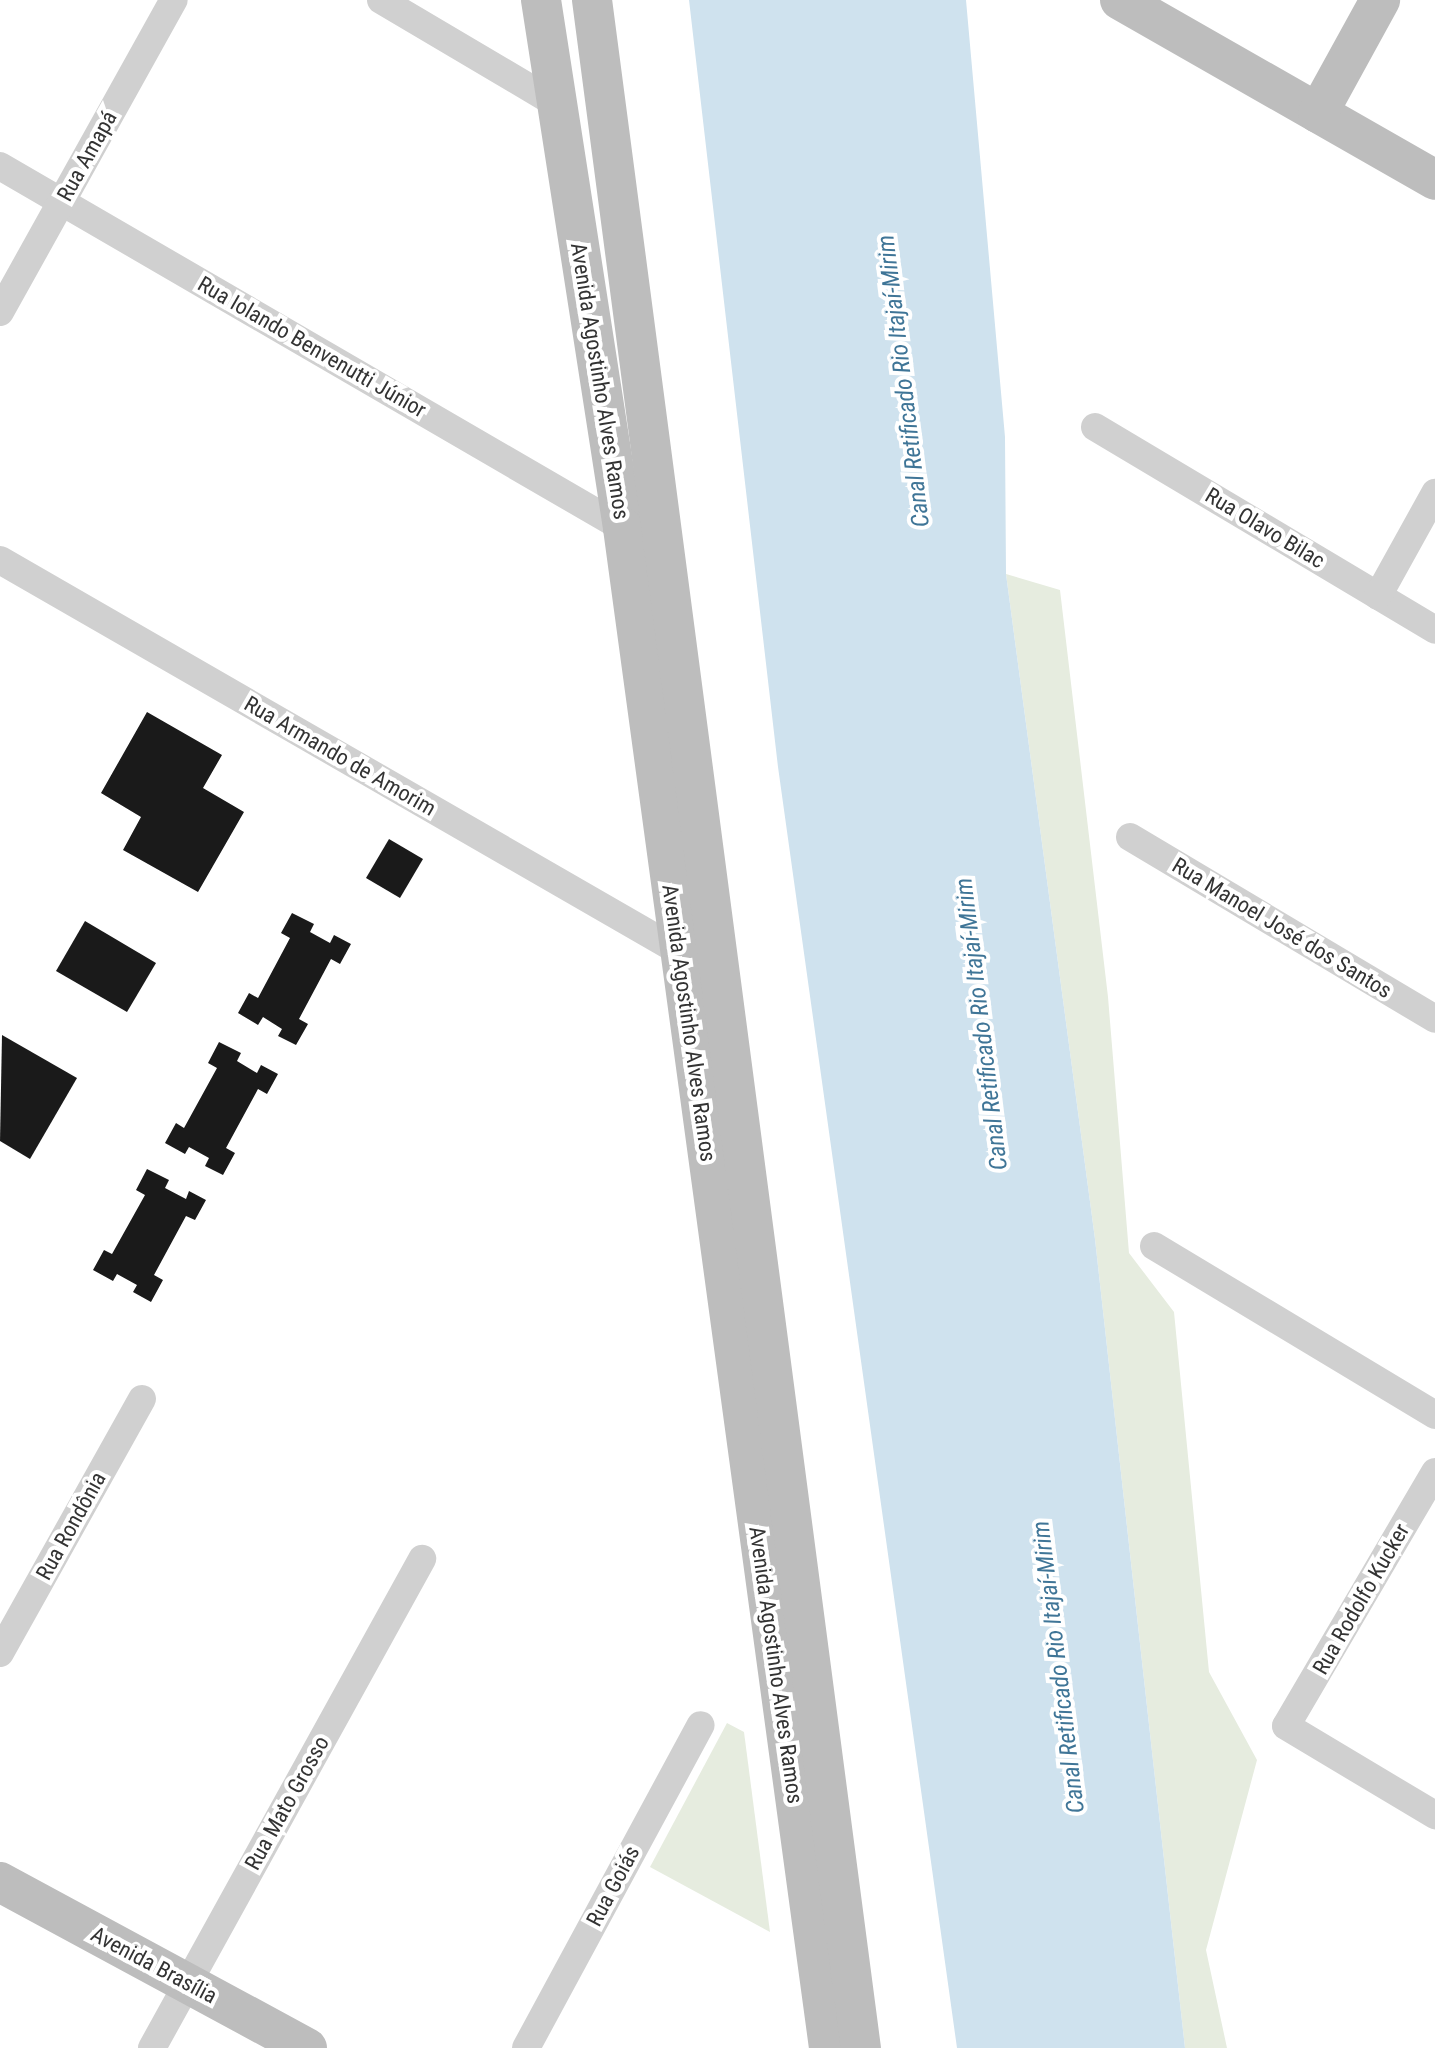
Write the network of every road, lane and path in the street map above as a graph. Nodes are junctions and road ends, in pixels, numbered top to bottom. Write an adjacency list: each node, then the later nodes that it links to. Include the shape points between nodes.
1 (174, 0): 11 (street, Rua Amapá)
2 (381, 0): 7 (street)
3 (541, 0): 7 (main road, Avenida Agostinho Alves Ramos)
4 (592, 0): 36 (main road, Avenida Agostinho Alves Ramos)
5 (1120, 0): 8 (main road)
6 (1380, 0): 8 (main road)
7 (557, 104): 15 (main road, Avenida Agostinho Alves Ramos)
8 (1318, 113): 10 (main road)
9 (0, 166): 11 (street, Rua Iolando Benvenutti Júnior)
10 (1435, 180)
11 (61, 202): 12 (street, Rua Amapá); 15 (street, Rua Iolando Benvenutti Júnior)
12 (0, 312)
13 (1095, 427): 17 (street, Rua Olavo Bilac)
14 (1435, 493): 17 (street)
15 (623, 528): 20 (main road, Avenida Agostinho Alves Ramos)
16 (0, 560): 20 (street, Rua Armando de Amorim)
17 (1378, 596): 18 (street, Rua Olavo Bilac)
18 (1435, 630)
19 (1130, 837): 21 (street, Rua Manoel José dos Santos)
20 (679, 951): 35 (main road, Avenida Agostinho Alves Ramos)
21 (1435, 1019)
22 (1154, 1246): 24 (street)
23 (142, 1399): 27 (street, Rua Rondônia)
24 (1435, 1415)
25 (1435, 1472): 29 (street, Rua Rodolfo Kucker, via 1286,1726)
26 (422, 1559): 31 (street, Rua Mato Grosso)
27 (0, 1653)
28 (701, 1725): 34 (street, Rua Goiás)
29 (1435, 1815)
30 (0, 1882): 31 (main road, Avenida Brasília)
31 (187, 1983): 32 (street, Rua Mato Grosso); 33 (main road, Avenida Brasília)
32 (152, 2048)
33 (307, 2048)
34 (526, 2048)
35 (829, 2048)
36 (861, 2048)

